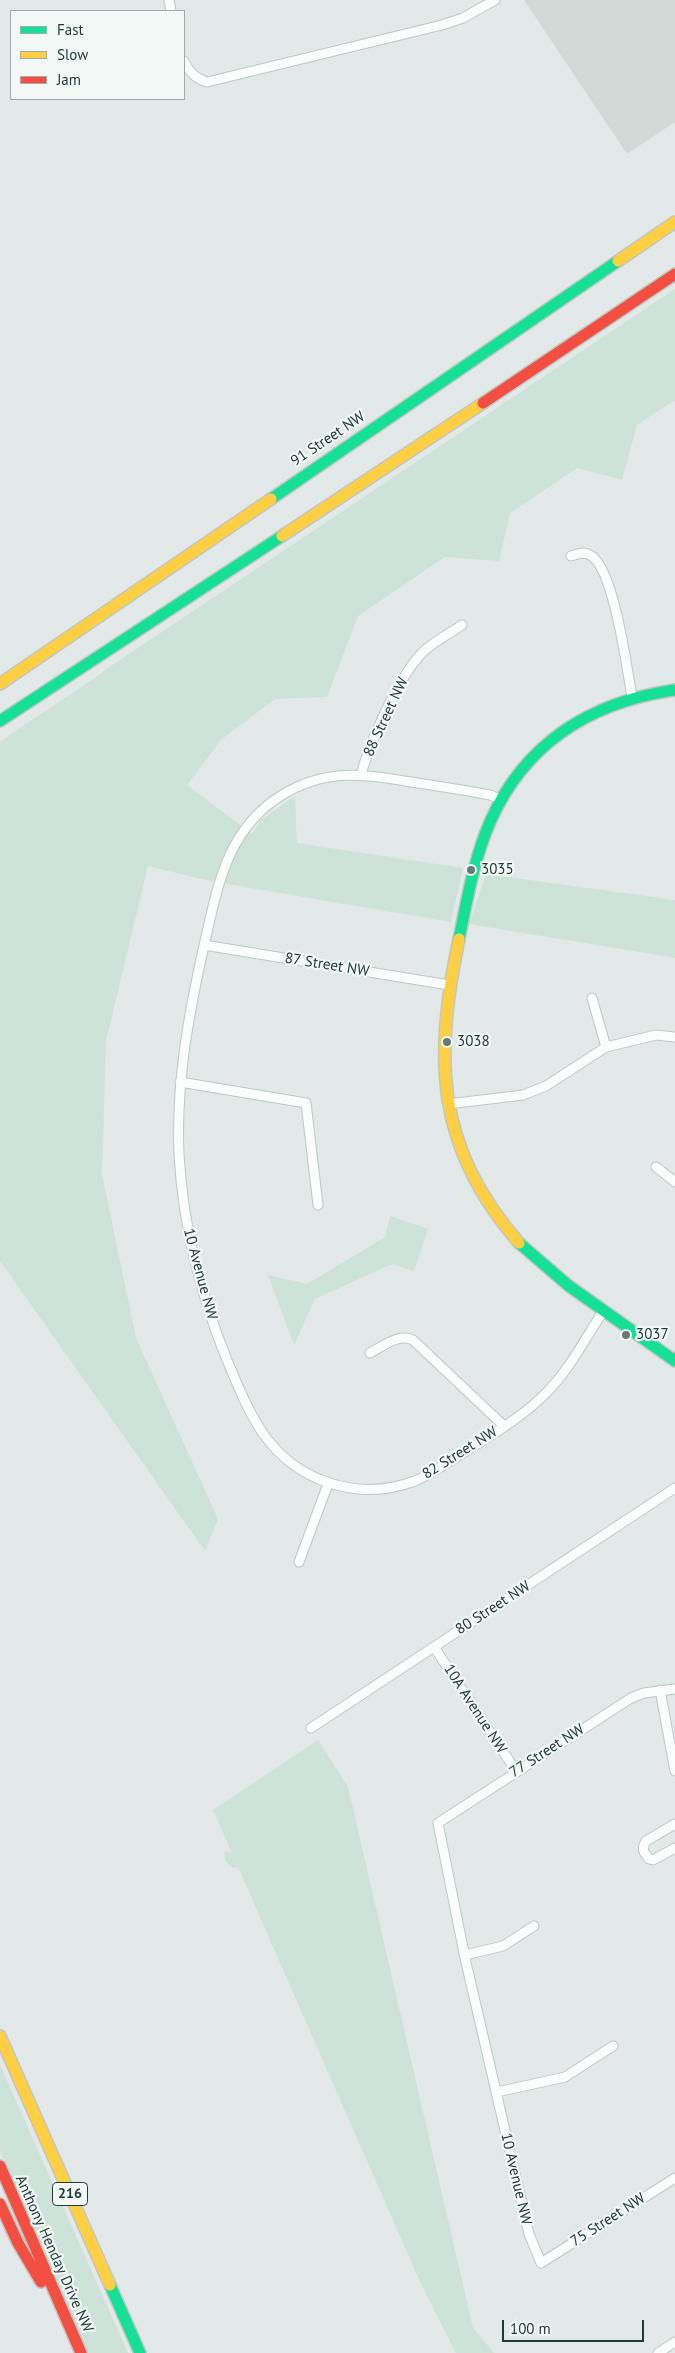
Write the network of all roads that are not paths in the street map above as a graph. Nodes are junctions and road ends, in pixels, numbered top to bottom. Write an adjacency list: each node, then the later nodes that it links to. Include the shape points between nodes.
1 (495, 0): 2 (street, via 442,26 207,82 197,79)
2 (185, 64)
3 (675, 222): 7 (main road, 91 Street NW)
4 (675, 274): 10 (main road)
5 (571, 556): 9 (street, via 590,554 601,569 618,620)
6 (462, 625): 11 (street, 88 Street NW, via 424,651 410,666)
7 (0, 684)
8 (675, 690): 9 (main road)
9 (632, 697): 12 (main road, via 587,715 552,739 523,767)
10 (0, 721)
11 (361, 774): 12 (street, 88 Street NW); 13 (street, 88 Street NW, via 329,777 299,786 280,796)
12 (500, 799): 15 (main road, via 482,843)
13 (254, 818): 14 (street, 10 Avenue NW, via 237,839 227,860)
14 (204, 946): 15 (street, 87 Street NW); 19 (street, 10 Avenue NW, via 189,1014)
15 (449, 985): 20 (main road, via 443,1060)
16 (592, 998): 18 (street)
17 (675, 1037): 18 (street, via 656,1035)
18 (606, 1047): 20 (street, via 546,1086 523,1095)
19 (180, 1082): 23 (street, via 306,1103); 28 (street, 10 Avenue NW, via 180,1175 197,1274 232,1371 258,1425)
20 (448, 1104): 24 (main road, via 457,1141 470,1170 505,1228 539,1264)
21 (656, 1167): 22 (street)
22 (675, 1182)
23 (318, 1206)
24 (604, 1310): 26 (main road); 27 (street, 82 Street NW, via 552,1388)
25 (370, 1353): 27 (street, 82 Street NW, via 397,1339 406,1337 413,1340)
26 (675, 1361)
27 (504, 1426): 29 (street, 82 Street NW, via 439,1468 408,1483 370,1490)
28 (277, 1450): 29 (street, 82 Street NW, via 294,1466)
29 (328, 1484): 31 (street)
30 (675, 1488): 32 (street, 80 Street NW)
31 (299, 1562)
32 (434, 1646): 35 (street, 80 Street NW); 36 (street, 10A Avenue NW)
33 (675, 1689): 34 (street, 77 Street NW)
34 (660, 1690): 36 (street, 77 Street NW, via 631,1698); 37 (street)
35 (311, 1728)
36 (516, 1771): 38 (street, 77 Street NW)
37 (675, 1771)
38 (438, 1822): 42 (street, 10 Avenue NW)
39 (675, 1824): 40 (street, via 646,1841 643,1851 653,1860)
40 (675, 1848)
41 (534, 1926): 42 (street, via 503,1946)
42 (464, 1956): 45 (street, 10 Avenue NW)
43 (0, 2036): 54 (main road, 216)
44 (613, 2046): 45 (street, via 565,2077)
45 (497, 2092): 49 (street, 10 Avenue NW, via 529,2234)
46 (0, 2166): 50 (main road, Anthony Henday Drive NW)
47 (675, 2178): 49 (street, 75 Street NW)
48 (0, 2204): 50 (main road, via 18,2243)
49 (541, 2263)
50 (75, 2338): 53 (main road, Anthony Henday Drive NW)
51 (675, 2342): 52 (street)
52 (664, 2352)
53 (82, 2353)
54 (140, 2353)

